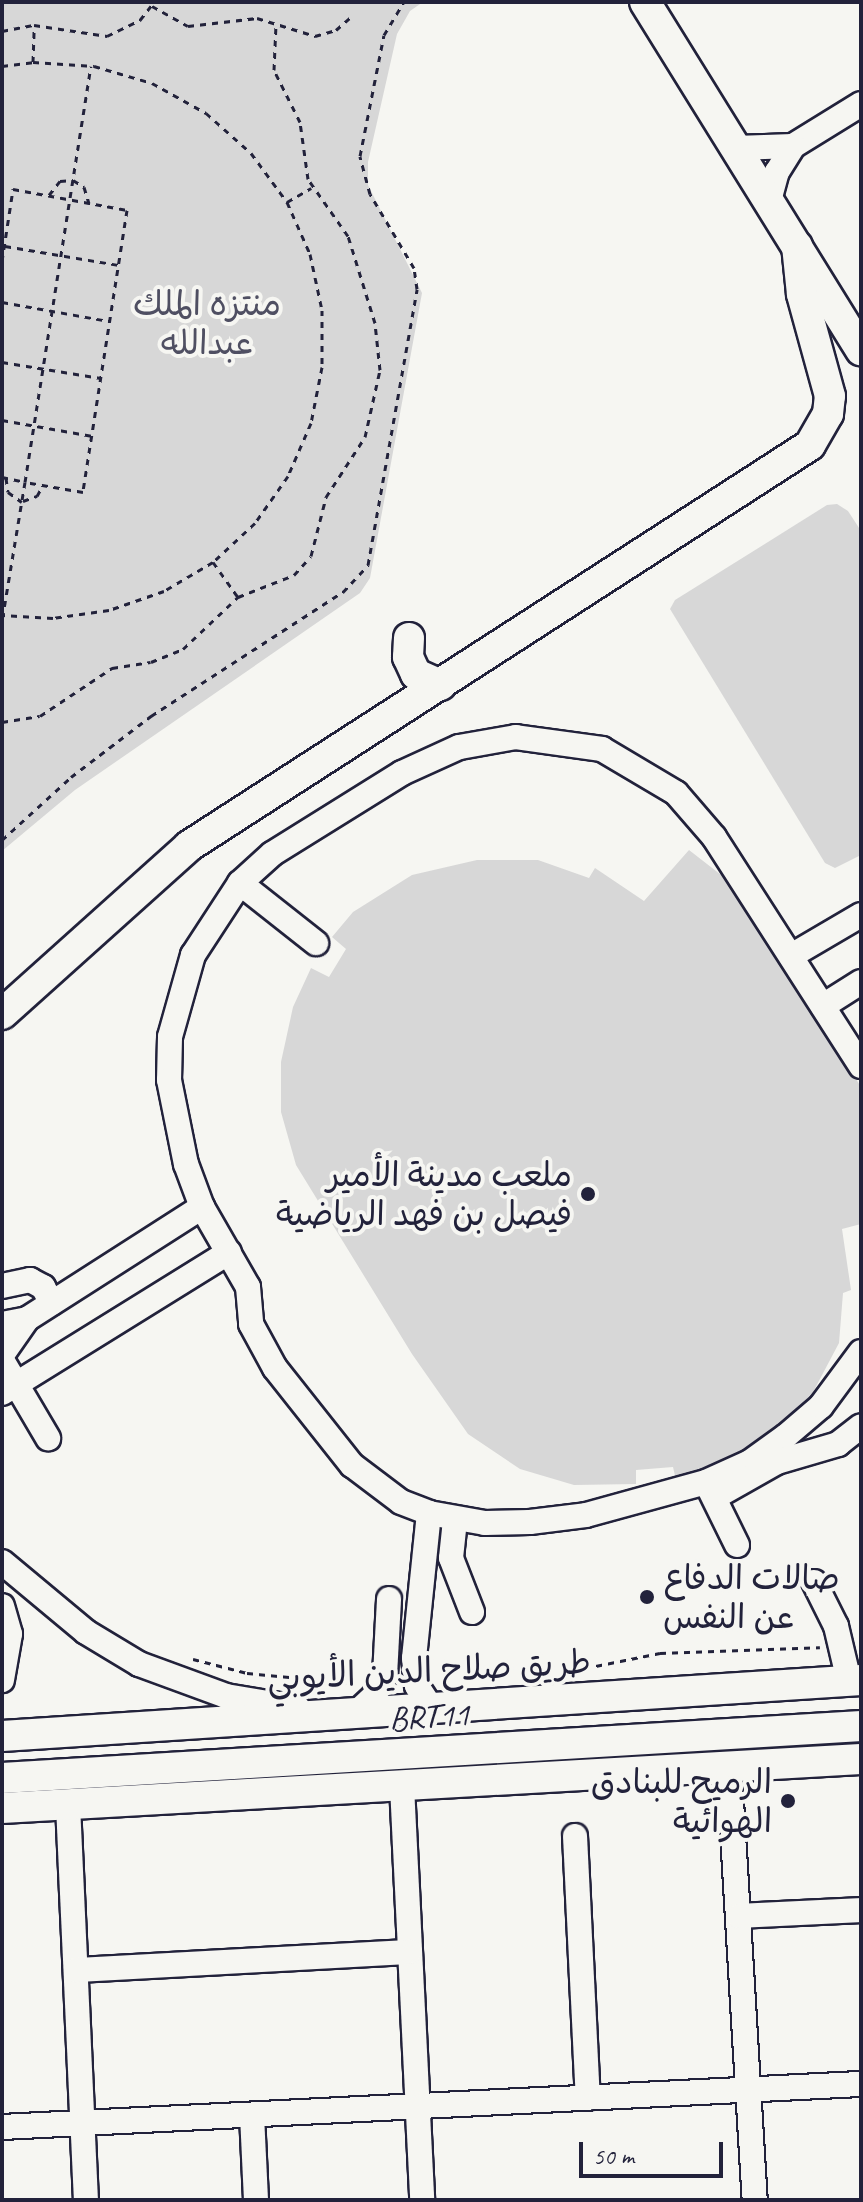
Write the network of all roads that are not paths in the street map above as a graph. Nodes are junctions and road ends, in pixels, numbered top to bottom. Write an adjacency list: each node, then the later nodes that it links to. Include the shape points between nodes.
1 (645, 2): 4 (main road)
2 (861, 104): 3 (street)
3 (793, 146): 4 (street); 5 (street, via 777,172)
4 (736, 148): 5 (main road)
5 (769, 201): 6 (main road)
6 (797, 246): 7 (main road); 9 (main road, via 802,294 830,396 828,414 810,445)
7 (861, 350)
8 (409, 638): 9 (main road, via 408,657 416,674)
9 (441, 685): 16 (main road, via 170,860)
10 (240, 883): 12 (street); 13 (street, via 308,830 422,763 487,740 545,738 615,755 676,793 714,837); 18 (street, via 193,955 170,1037 175,1123)
11 (861, 915): 13 (street)
12 (316, 943)
13 (791, 956): 15 (street)
14 (861, 982): 15 (street)
15 (823, 1006): 17 (street)
16 (2, 1014)
17 (861, 1066)
18 (202, 1207): 19 (street); 21 (street)
19 (229, 1252): 26 (street); 30 (street, via 248,1287 251,1324 275,1368 352,1465 375,1485)
20 (2, 1286): 21 (street, via 30,1280 43,1287)
21 (52, 1303): 22 (street)
22 (27, 1319): 23 (street); 25 (street)
23 (2, 1324)
24 (861, 1352): 29 (street, via 821,1406)
25 (2, 1357): 26 (street)
26 (9, 1388): 28 (street)
27 (861, 1426): 29 (street, via 838,1444)
28 (48, 1438)
29 (711, 1489): 31 (street, via 530,1522); 32 (street)
30 (429, 1513): 31 (street); 40 (street, via 415,1677)
31 (455, 1520): 37 (street, via 451,1558)
32 (737, 1545)
33 (2, 1562): 41 (street, via 86,1632 139,1664 226,1696)
34 (814, 1582): 39 (street)
35 (389, 1599): 41 (street, via 388,1666 381,1686)
36 (2, 1606): 38 (street, via 10,1634)
37 (472, 1612)
38 (2, 1680)
39 (855, 1680): 40 (main road, طريق صلاح الدين الأيوبي)
40 (432, 1709): 41 (main road, طريق صلاح الدين الأيوبي)
41 (347, 1714): 43 (main road, طريق صلاح الدين الأيوبي)
42 (861, 1726): 46 (main road, BRT11)
43 (2, 1736)
44 (861, 1759): 45 (main road)
45 (729, 1767): 47 (main road); 52 (street)
46 (2, 1778)
47 (402, 1786): 48 (main road); 53 (street)
48 (68, 1805): 49 (main road); 54 (street)
49 (2, 1808)
50 (575, 1836): 57 (street)
51 (861, 1910): 52 (street)
52 (739, 1916): 56 (street)
53 (410, 1952): 54 (street); 58 (street)
54 (76, 1970): 60 (street)
55 (861, 2084): 56 (street)
56 (748, 2090): 57 (street); 65 (street)
57 (588, 2098): 58 (street)
58 (417, 2107): 59 (street); 64 (street)
59 (252, 2115): 60 (street); 63 (street)
60 (83, 2123): 61 (street); 62 (street)
61 (2, 2127)
62 (86, 2200)
63 (256, 2200)
64 (422, 2200)
65 (755, 2200)

